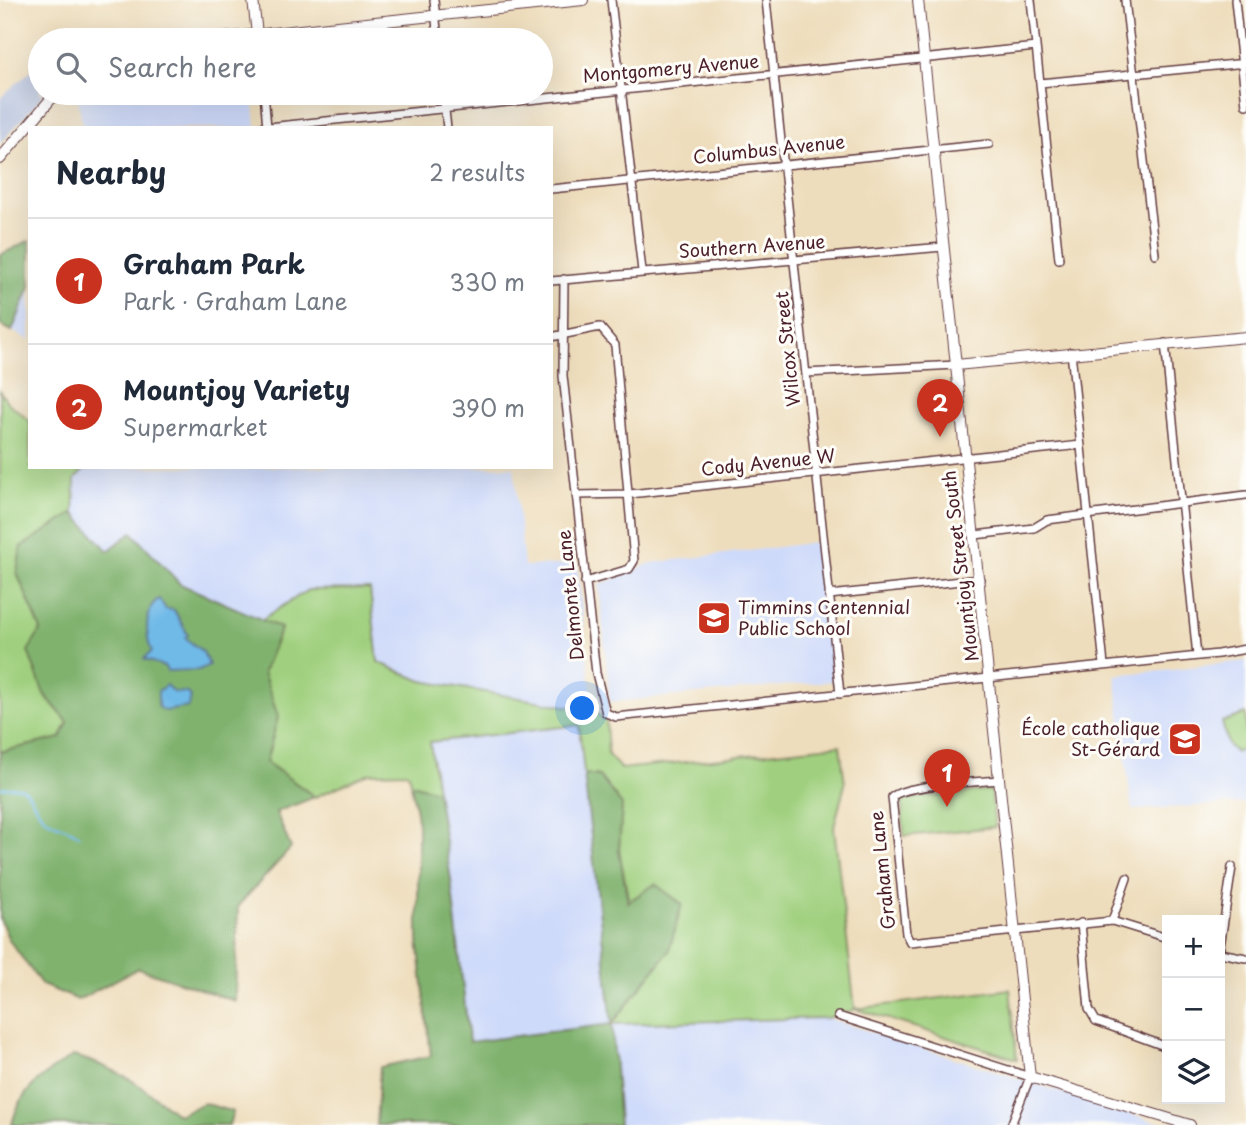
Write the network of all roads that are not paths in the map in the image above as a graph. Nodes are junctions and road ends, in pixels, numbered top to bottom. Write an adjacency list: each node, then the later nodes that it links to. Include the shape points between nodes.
1 (253, 0): 11 (street)
2 (435, 0): 10 (street)
3 (583, 0): 10 (street)
4 (611, 0): 20 (street)
5 (766, 0): 18 (street, Wilcox Street)
6 (918, 0): 15 (street, Mountjoy Street South)
7 (1031, 0): 14 (street)
8 (1125, 0): 17 (street)
9 (1235, 0): 16 (street)
10 (436, 15): 12 (street); 13 (street)
11 (256, 28)
12 (330, 28)
13 (437, 28)
14 (1036, 47): 15 (street, Montgomery Avenue); 19 (street)
15 (924, 58): 18 (street, Montgomery Avenue); 33 (street, Mountjoy Street South)
16 (1244, 63): 17 (street); 25 (street)
17 (1134, 74): 19 (street); 39 (street)
18 (774, 75): 20 (street, Montgomery Avenue); 35 (street, Wilcox Street)
19 (1040, 83): 40 (street)
20 (621, 89): 21 (street, Montgomery Avenue); 36 (street)
21 (553, 96)
22 (46, 105): 28 (street)
23 (264, 105): 29 (street)
24 (454, 105): 26 (street, Montgomery Avenue)
25 (1246, 105)
26 (444, 106): 30 (street, Montgomery Avenue); 31 (street)
27 (28, 126): 34 (street)
28 (28, 126)
29 (264, 126)
30 (273, 126)
31 (447, 126)
32 (989, 144): 33 (street, Columbus Avenue)
33 (934, 150): 35 (street, Columbus Avenue); 38 (street, Mountjoy Street South)
34 (0, 159)
35 (784, 164): 36 (street, Columbus Avenue); 41 (street, Wilcox Street)
36 (631, 180): 37 (street, Columbus Avenue); 42 (street)
37 (553, 190)
38 (943, 247): 41 (street, Southern Avenue); 50 (street, Mountjoy Street South)
39 (1155, 254)
40 (1059, 260)
41 (794, 261): 42 (street, Southern Avenue); 51 (street, Wilcox Street)
42 (642, 271): 43 (street, Southern Avenue)
43 (564, 279): 44 (street, Southern Avenue); 45 (street, Delmonte Lane)
44 (553, 281)
45 (562, 334): 46 (street); 55 (street, via 600,327 615,345); 56 (street, Delmonte Lane)
46 (553, 336)
47 (1246, 337): 48 (street)
48 (1165, 343): 49 (street); 58 (street)
49 (1071, 352): 50 (street); 52 (street)
50 (956, 365): 51 (street); 53 (street, Mountjoy Street South)
51 (806, 373): 54 (street, Wilcox Street)
52 (1082, 445): 53 (street, Cody Avenue W); 59 (street)
53 (964, 457): 54 (street, Cody Avenue W); 60 (street, Mountjoy Street South)
54 (817, 474): 55 (street, Cody Avenue W); 63 (street, Wilcox Street)
55 (630, 494): 56 (street, Cody Avenue W); 62 (street, via 634,561 629,569)
56 (576, 495): 62 (street, Delmonte Lane)
57 (1246, 495): 58 (street)
58 (1181, 505): 59 (street); 65 (street)
59 (1088, 514): 60 (street, via 1047,520 1034,528); 66 (street)
60 (975, 535): 61 (street, Mountjoy Street South)
61 (980, 579): 63 (street); 67 (street, Mountjoy Street South)
62 (585, 582): 68 (street, Delmonte Lane, via 596,673 606,713 616,717)
63 (830, 594): 68 (street, Wilcox Street)
64 (1246, 649): 65 (street)
65 (1197, 656): 66 (street)
66 (1104, 665): 67 (street)
67 (990, 677): 68 (street); 69 (street, Mountjoy Street South)
68 (840, 694)
69 (1000, 780): 75 (street, Mountjoy Street South); 75 (street, Graham Lane, via 896,793 891,807 910,942)
70 (1232, 867): 72 (street)
71 (1127, 878): 73 (street)
72 (1225, 915)
73 (1112, 921): 74 (street); 76 (street)
74 (1081, 923): 75 (street); 80 (street, via 1089,1009 1096,1021)
75 (1016, 930): 81 (street, Mountjoy Street South)
76 (1162, 936)
77 (1225, 954): 78 (street)
78 (1246, 958)
79 (838, 1016): 81 (street)
80 (1162, 1045)
81 (1030, 1077): 82 (street, Mountjoy Street South); 83 (street)
82 (1012, 1125)
83 (1191, 1125)

